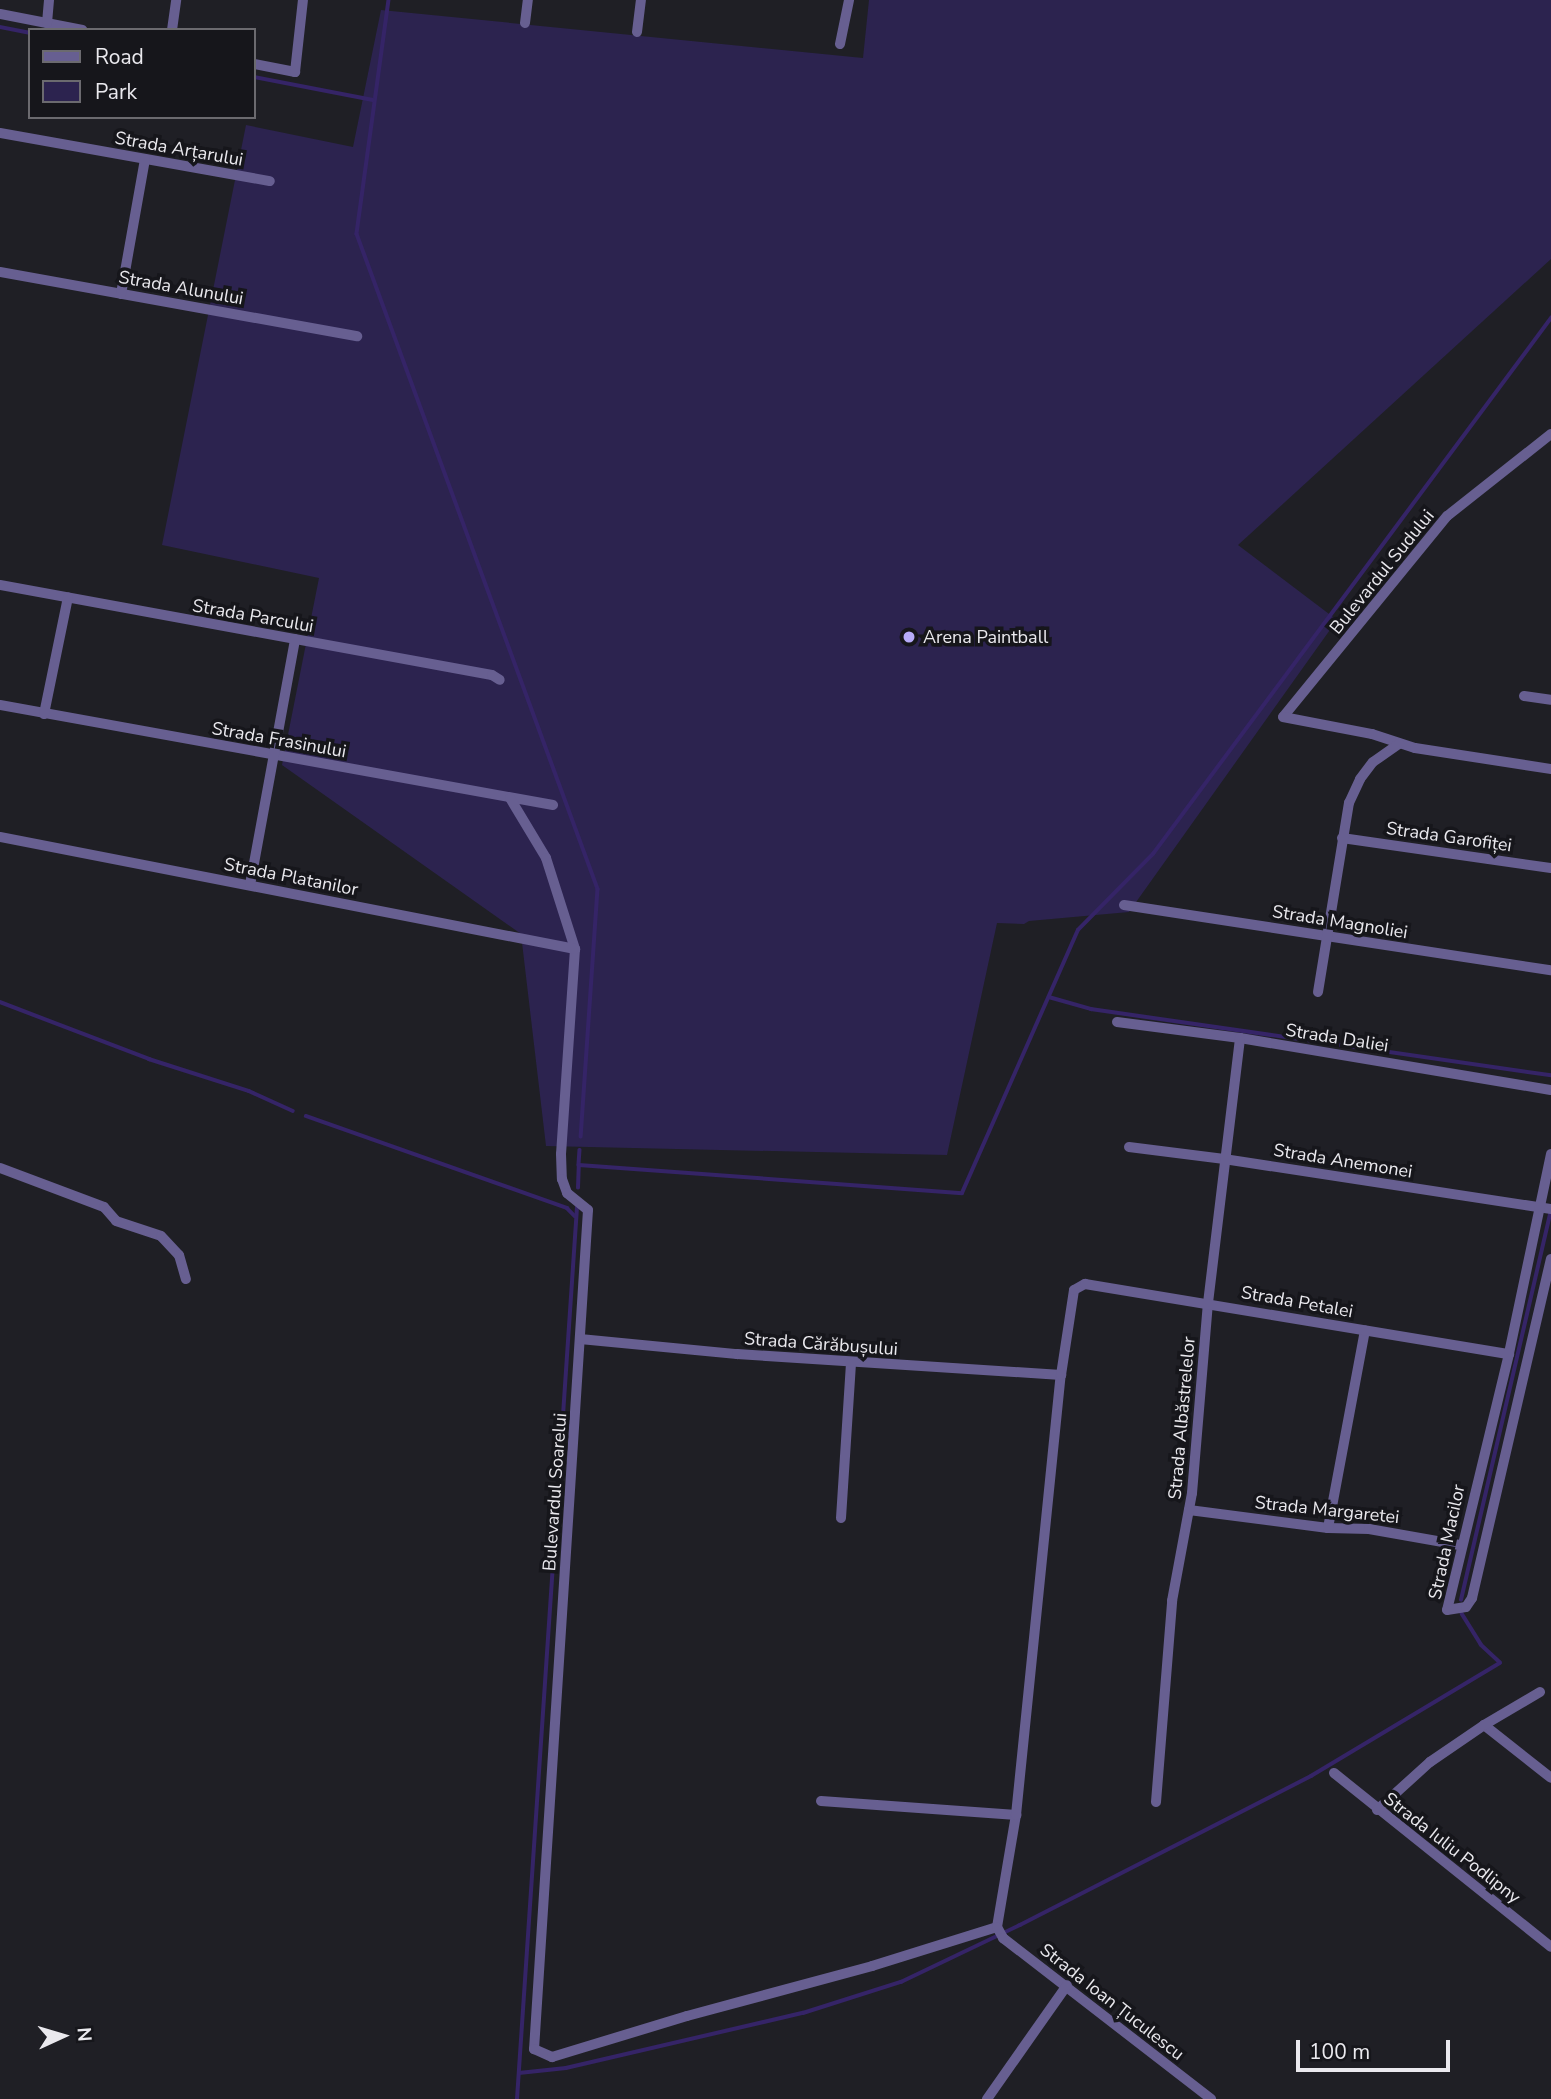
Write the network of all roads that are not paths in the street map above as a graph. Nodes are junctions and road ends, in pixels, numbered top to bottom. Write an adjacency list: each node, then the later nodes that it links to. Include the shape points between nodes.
1 (49, 0): 8 (street)
2 (176, 0): 11 (street)
3 (303, 0): 14 (street, via 295,72)
4 (528, 0): 9 (street)
5 (641, 0): 12 (street)
6 (849, 0): 13 (street)
7 (0, 14): 8 (street)
8 (47, 23): 10 (street)
9 (525, 23)
10 (72, 28)
11 (172, 28)
12 (637, 32)
13 (840, 44)
14 (256, 64)
15 (0, 133): 16 (street, Strada Arțarului)
16 (145, 159): 17 (street, Strada Arțarului); 19 (street)
17 (270, 181)
18 (0, 272): 19 (street, Strada Alunului)
19 (121, 293): 20 (street, Strada Alunului)
20 (357, 336)
21 (1551, 434): 30 (street, Bulevardul Sudului, via 1447,516 1283,717 1372,734)
22 (0, 585): 23 (street, Strada Parcului)
23 (68, 597): 24 (street, Strada Parcului); 29 (street)
24 (295, 639): 25 (street, Strada Parcului); 31 (street)
25 (500, 680)
26 (1524, 696): 27 (street)
27 (1551, 700)
28 (0, 705): 29 (street, Strada Frasinului)
29 (44, 714): 31 (street, Strada Frasinului)
30 (1399, 744): 32 (street); 36 (street, via 1373,762 1360,779 1349,803)
31 (274, 755): 33 (street, Strada Frasinului); 38 (street)
32 (1551, 769)
33 (510, 798): 34 (street, Strada Frasinului); 41 (street, via 546,858)
34 (553, 805)
35 (0, 837): 38 (street, Strada Platanilor)
36 (1342, 838): 37 (street, Strada Garofiței); 40 (street)
37 (1551, 868)
38 (250, 885): 41 (street, Strada Platanilor)
39 (1124, 905): 40 (street, Strada Magnoliei)
40 (1326, 936): 42 (street, Strada Magnoliei); 43 (street)
41 (575, 949): 56 (street, Bulevardul Soarelui, via 561,1154 567,1193 588,1210)
42 (1551, 970)
43 (1318, 992)
44 (1117, 1022): 45 (street, Strada Daliei)
45 (1240, 1038): 46 (street, Strada Daliei); 49 (street, Strada Albăstrelelor)
46 (1551, 1090)
47 (1129, 1147): 49 (street, Strada Anemonei)
48 (1551, 1154): 51 (street, Strada Macilor)
49 (1224, 1158): 51 (street, Strada Anemonei); 54 (street, Strada Albăstrelelor)
50 (0, 1168): 53 (street, via 104,1207 116,1221 161,1236 180,1255)
51 (1545, 1208): 57 (street, Strada Macilor)
52 (1551, 1259): 63 (street, Strada Macilor, via 1472,1598 1466,1607 1447,1610)
53 (186, 1279)
54 (1208, 1303): 55 (street, Strada Petalei); 59 (street, Strada Petalei, via 1079,1286 1071,1302); 60 (street, Strada Albăstrelelor)
55 (1365, 1330): 57 (street, Strada Petalei); 62 (street)
56 (580, 1339): 58 (street, Strada Cărăbușului); 72 (street, Bulevardul Soarelui, via 534,2049 552,2057)
57 (1509, 1354): 63 (street, Strada Macilor)
58 (851, 1362): 59 (street, Strada Cărăbușului); 61 (street)
59 (1061, 1375): 71 (street)
60 (1189, 1510): 62 (street, Strada Margaretei); 69 (street, Strada Albăstrelelor, via 1172,1601)
61 (841, 1518)
62 (1328, 1528): 63 (street, Strada Margaretei, via 1369,1529)
63 (1460, 1545)
64 (1540, 1692): 65 (street)
65 (1484, 1725): 67 (street); 70 (street, via 1430,1762)
66 (1334, 1773): 70 (street, Strada Iuliu Podlipny)
67 (1551, 1778)
68 (821, 1801): 71 (street)
69 (1157, 1802)
70 (1377, 1810): 73 (street, Strada Iuliu Podlipny)
71 (1016, 1815): 72 (street)
72 (997, 1927): 74 (street, Strada Ioan Țuculescu, via 1003,1938)
73 (1551, 1947)
74 (1067, 1985): 75 (street); 76 (street, Strada Ioan Țuculescu)
75 (987, 2099)
76 (1211, 2099)

